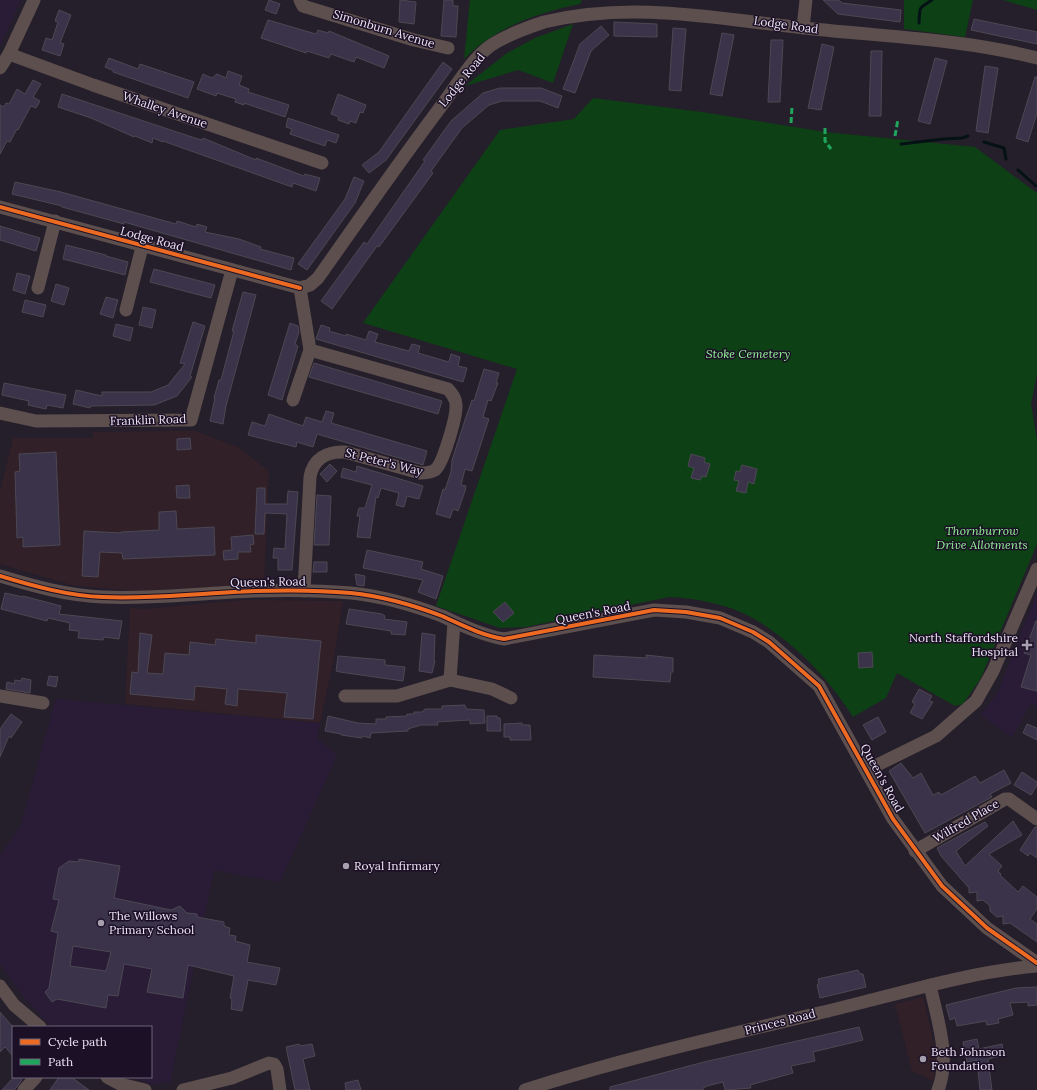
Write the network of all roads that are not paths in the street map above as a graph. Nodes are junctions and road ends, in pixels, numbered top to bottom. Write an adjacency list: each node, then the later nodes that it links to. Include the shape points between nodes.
1 (34, 0): 6 (street)
2 (300, 0): 5 (street, Simonburn Avenue, via 303,6)
3 (806, 0): 4 (street)
4 (803, 28): 7 (street, Lodge Road, via 931,38); 15 (street, Lodge Road, via 695,12 627,7 561,16 502,38 477,58 318,278 310,285)
5 (448, 48)
6 (9, 54): 8 (street); 9 (street, Whalley Avenue, via 89,84)
7 (1037, 58)
8 (0, 68)
9 (322, 163)
10 (0, 207): 11 (street, Lodge Road)
11 (55, 221): 12 (street, Lodge Road); 14 (street)
12 (142, 247): 13 (street, Lodge Road); 16 (street)
13 (232, 270): 15 (street, Lodge Road); 19 (street, Franklin Road, via 191,420 36,421)
14 (38, 288)
15 (300, 288): 17 (street)
16 (126, 310)
17 (310, 350): 18 (street); 22 (street, St Peter's Way, via 448,389 454,395 456,413 441,462 436,469 428,473 344,452 334,451 318,460 311,469 310,477)
18 (293, 400)
19 (0, 413)
20 (1037, 568): 29 (street, via 993,671 976,701 936,736)
21 (0, 576): 22 (street, Queen's Road, via 66,592 102,597)
22 (304, 591): 23 (street, Queen's Road, via 376,596)
23 (454, 622): 24 (street); 29 (street, Queen's Road, via 491,637 504,639 654,610 720,618 769,642 814,680)
24 (450, 680): 26 (street, via 397,696); 27 (street, via 494,686)
25 (0, 696): 28 (street)
26 (345, 696)
27 (511, 698)
28 (43, 703)
29 (867, 770): 31 (street, Queen's Road, via 893,819)
30 (1037, 819): 31 (street, Wilfred Place, via 1009,799 1005,799)
31 (915, 851): 32 (street, Queen's Road, via 942,886 961,905)
32 (1037, 965): 33 (street, Princes Road)
33 (930, 985): 38 (street, Princes Road, via 681,1047); 44 (street, via 944,1053)
34 (0, 986): 35 (street, via 14,1005)
35 (39, 1026)
36 (35, 1078): 39 (street)
37 (109, 1078): 40 (street, via 120,1084)
38 (540, 1088): 43 (street, Princes Road)
39 (24, 1090)
40 (145, 1090)
41 (183, 1090): 42 (street, via 232,1078 269,1063 277,1068)
42 (280, 1090)
43 (525, 1090)
44 (938, 1090)

